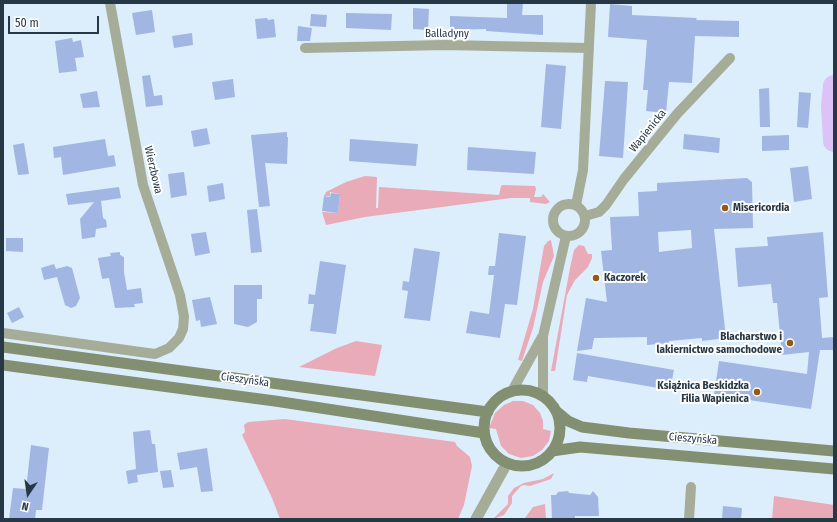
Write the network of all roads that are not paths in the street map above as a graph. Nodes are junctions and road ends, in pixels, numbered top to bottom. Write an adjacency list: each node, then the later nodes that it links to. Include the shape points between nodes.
1 (110, 3): 9 (street, Wierzbowa, via 143,185 180,295 184,317 183,329 179,338 165,350 155,354)
2 (591, 3): 4 (street)
3 (305, 48): 4 (street, Balladyny, via 445,45)
4 (589, 48): 6 (street, via 582,170)
5 (730, 58): 7 (street, Wapienicka, via 677,114 606,205 599,212)
6 (576, 205): 7 (street); 8 (street, via 567,204 560,207 553,217 556,231)
7 (585, 216): 8 (street, via 581,232)
8 (566, 236): 10 (street)
9 (3, 333)
10 (543, 336): 13 (street); 14 (street)
11 (3, 347): 16 (main road, Cieszyńska)
12 (3, 365): 17 (main road, Cieszyńska, via 276,401)
13 (512, 391): 14 (main road, via 525,390); 16 (main road, via 502,396)
14 (543, 396): 15 (main road)
15 (556, 411): 18 (main road, via 560,421 560,432 558,442); 19 (main road, Cieszyńska, via 568,421 582,427 629,434)
16 (488, 412): 17 (main road, via 484,422)
17 (484, 433): 20 (main road, via 488,446 496,456)
18 (552, 451): 20 (main road, via 537,464 517,466); 21 (main road, Cieszyńska, via 580,447)
19 (834, 451)
20 (507, 463): 23 (street)
21 (834, 469)
22 (691, 487): 24 (street)
23 (476, 519)
24 (689, 519)

